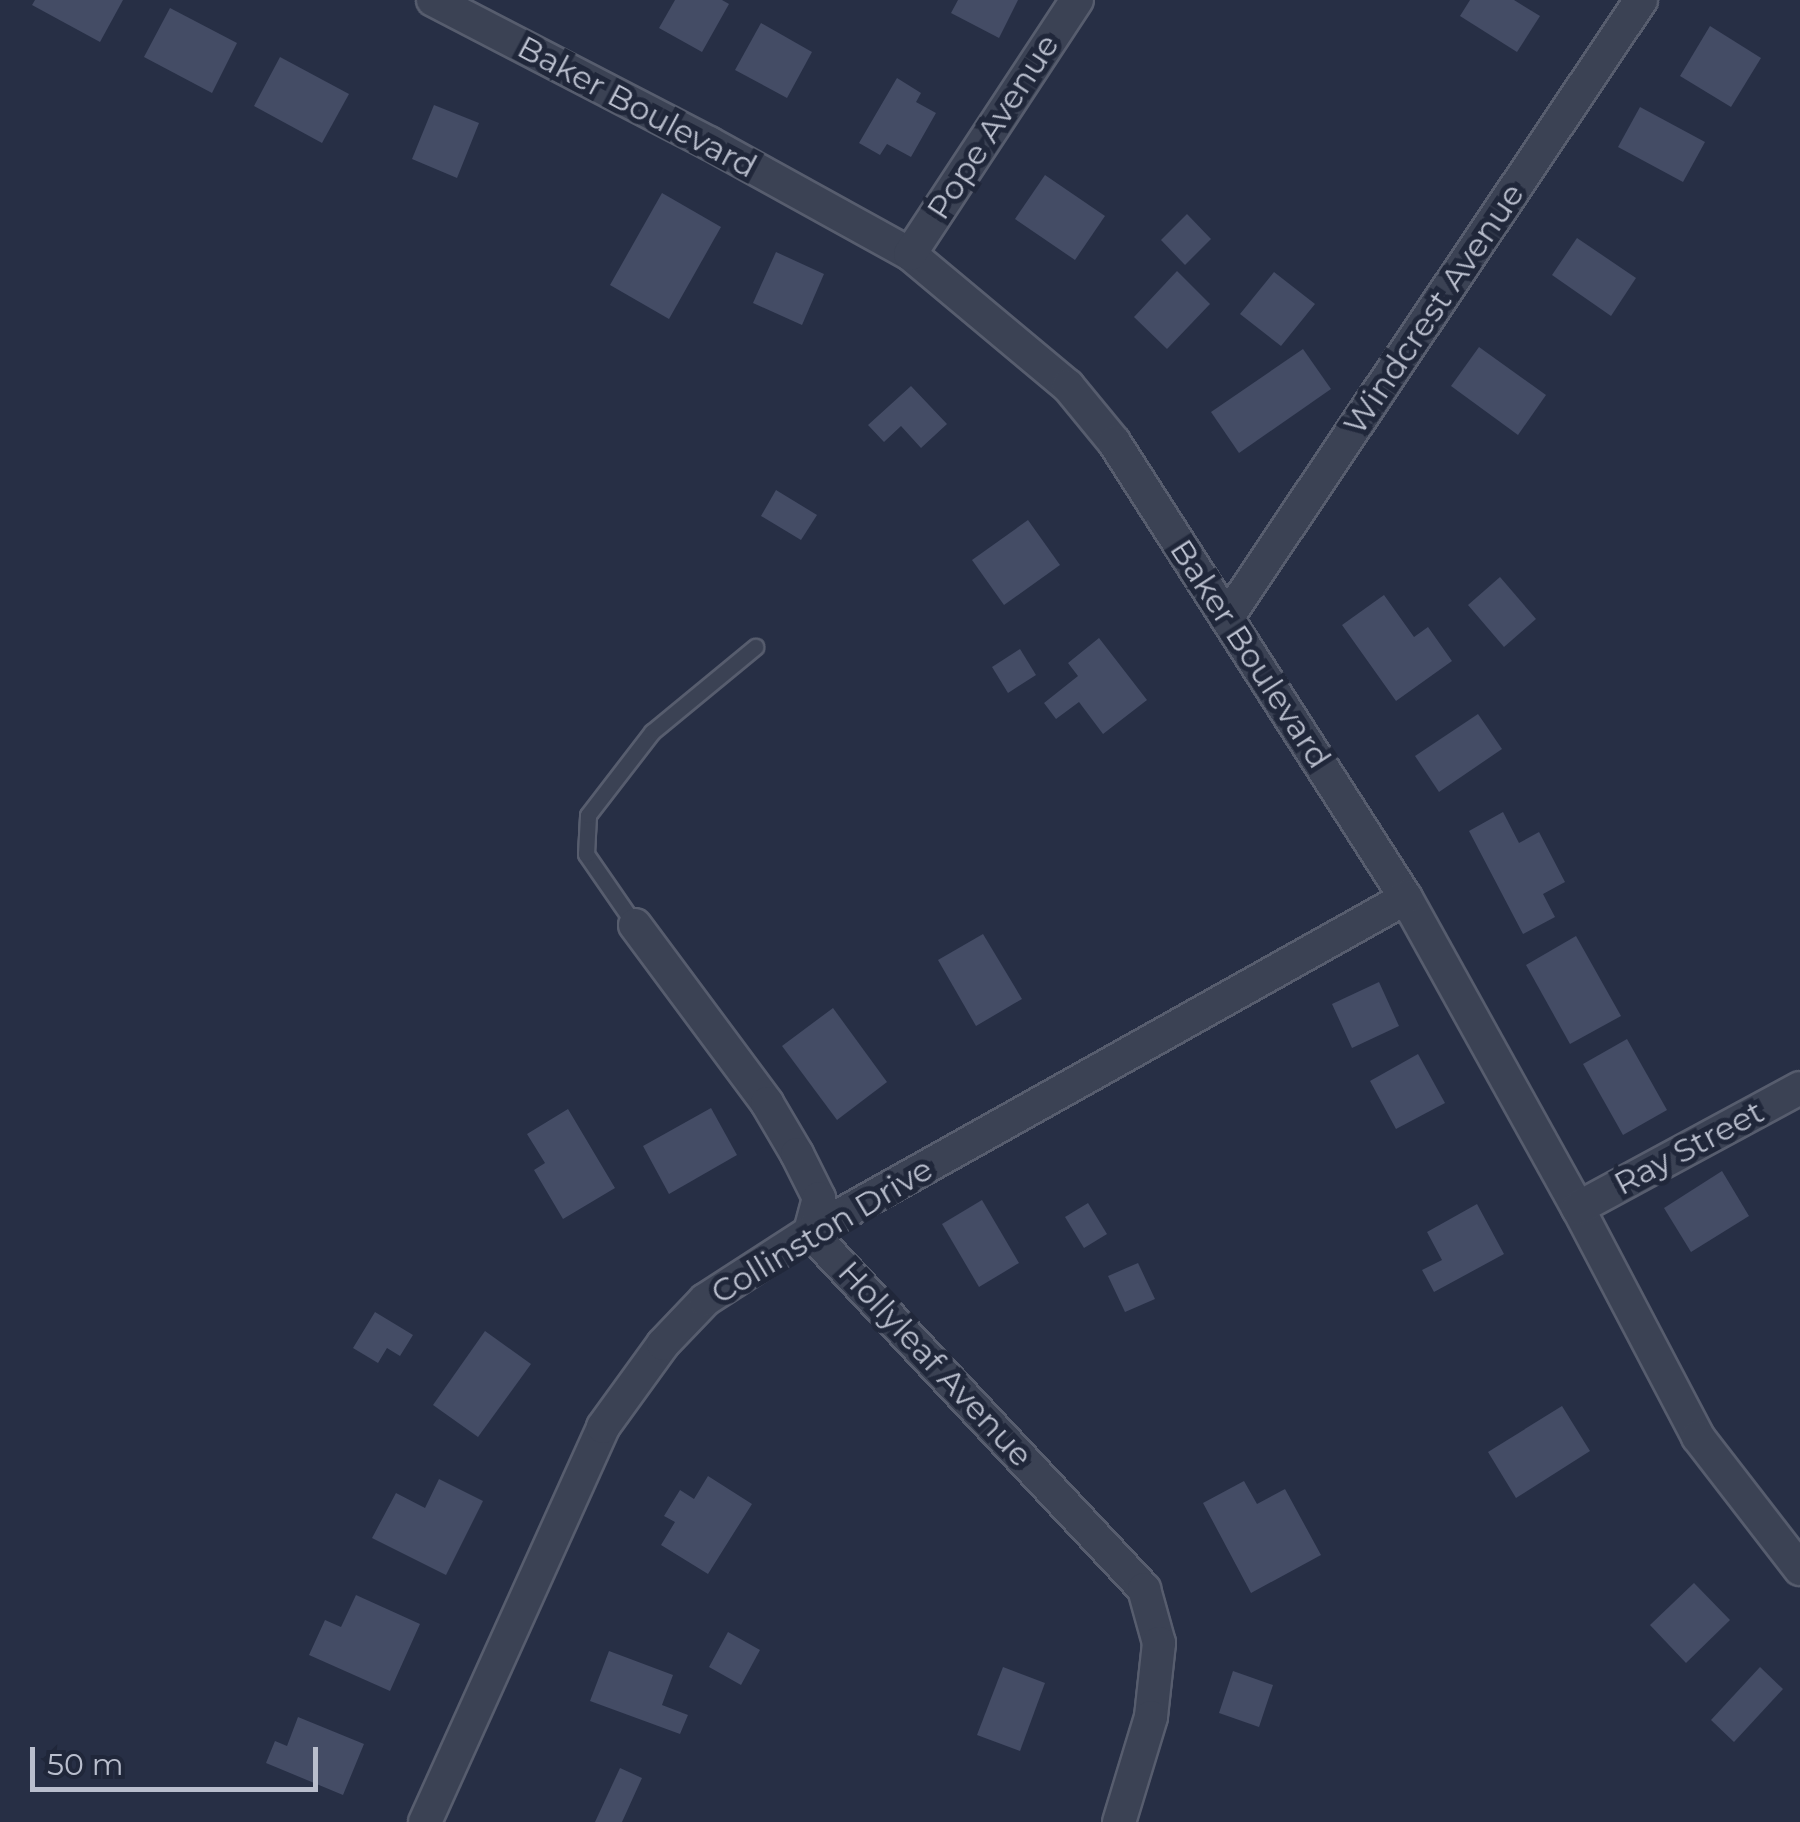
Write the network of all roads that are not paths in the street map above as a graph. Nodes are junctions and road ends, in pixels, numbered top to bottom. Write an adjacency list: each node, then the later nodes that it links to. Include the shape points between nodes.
1 (433, 0): 4 (street, Baker Boulevard)
2 (1077, 0): 4 (street, Pope Avenue)
3 (1641, 0): 5 (street, Windcrest Avenue)
4 (910, 254): 5 (street, Baker Boulevard, via 1068,386 1114,442)
5 (1227, 618): 7 (street, Baker Boulevard)
6 (756, 647): 8 (lane, via 652,732 588,815 586,854)
7 (1406, 898): 10 (street, Baker Boulevard); 11 (street, Collinston Drive)
8 (635, 925): 11 (street, Hollyleaf Avenue, via 798,1154 819,1198)
9 (1800, 1088): 10 (street, Ray Street)
10 (1578, 1208): 12 (street, Baker Boulevard, via 1698,1437)
11 (810, 1232): 13 (street, Collinston Drive, via 705,1300 622,1397); 14 (street, Hollyleaf Avenue, via 1144,1589 1158,1643 1151,1717)
12 (1800, 1569)
13 (425, 1822)
14 (1119, 1822)

